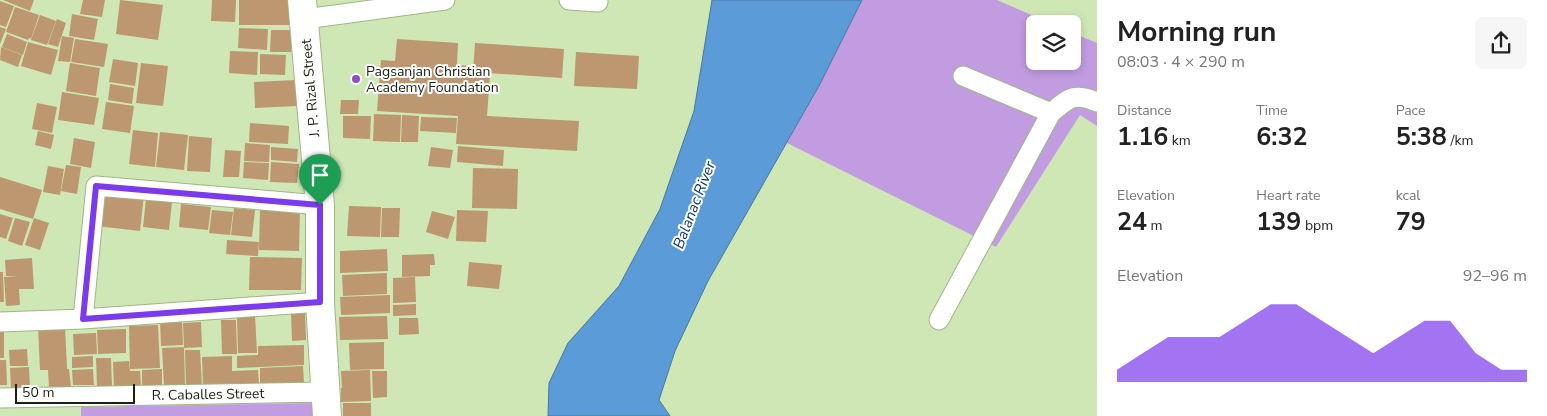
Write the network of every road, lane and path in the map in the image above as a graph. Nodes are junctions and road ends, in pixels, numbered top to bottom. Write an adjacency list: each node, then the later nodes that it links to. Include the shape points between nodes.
1 (445, 0): 4 (street)
2 (569, 0): 3 (street)
3 (598, 2)
4 (303, 9): 8 (main road, J. P. Rizal Street)
5 (963, 76): 7 (street)
6 (1097, 102): 7 (street, via 1084,96 1068,99)
7 (1051, 113): 11 (street)
8 (320, 205): 9 (main road, J. P. Rizal Street); 10 (street, via 96,186)
9 (320, 302): 10 (street); 14 (main road, J. P. Rizal Street)
10 (83, 319): 12 (street)
11 (939, 320)
12 (0, 322)
13 (0, 398): 14 (street, R. Caballes Street)
14 (326, 404)

